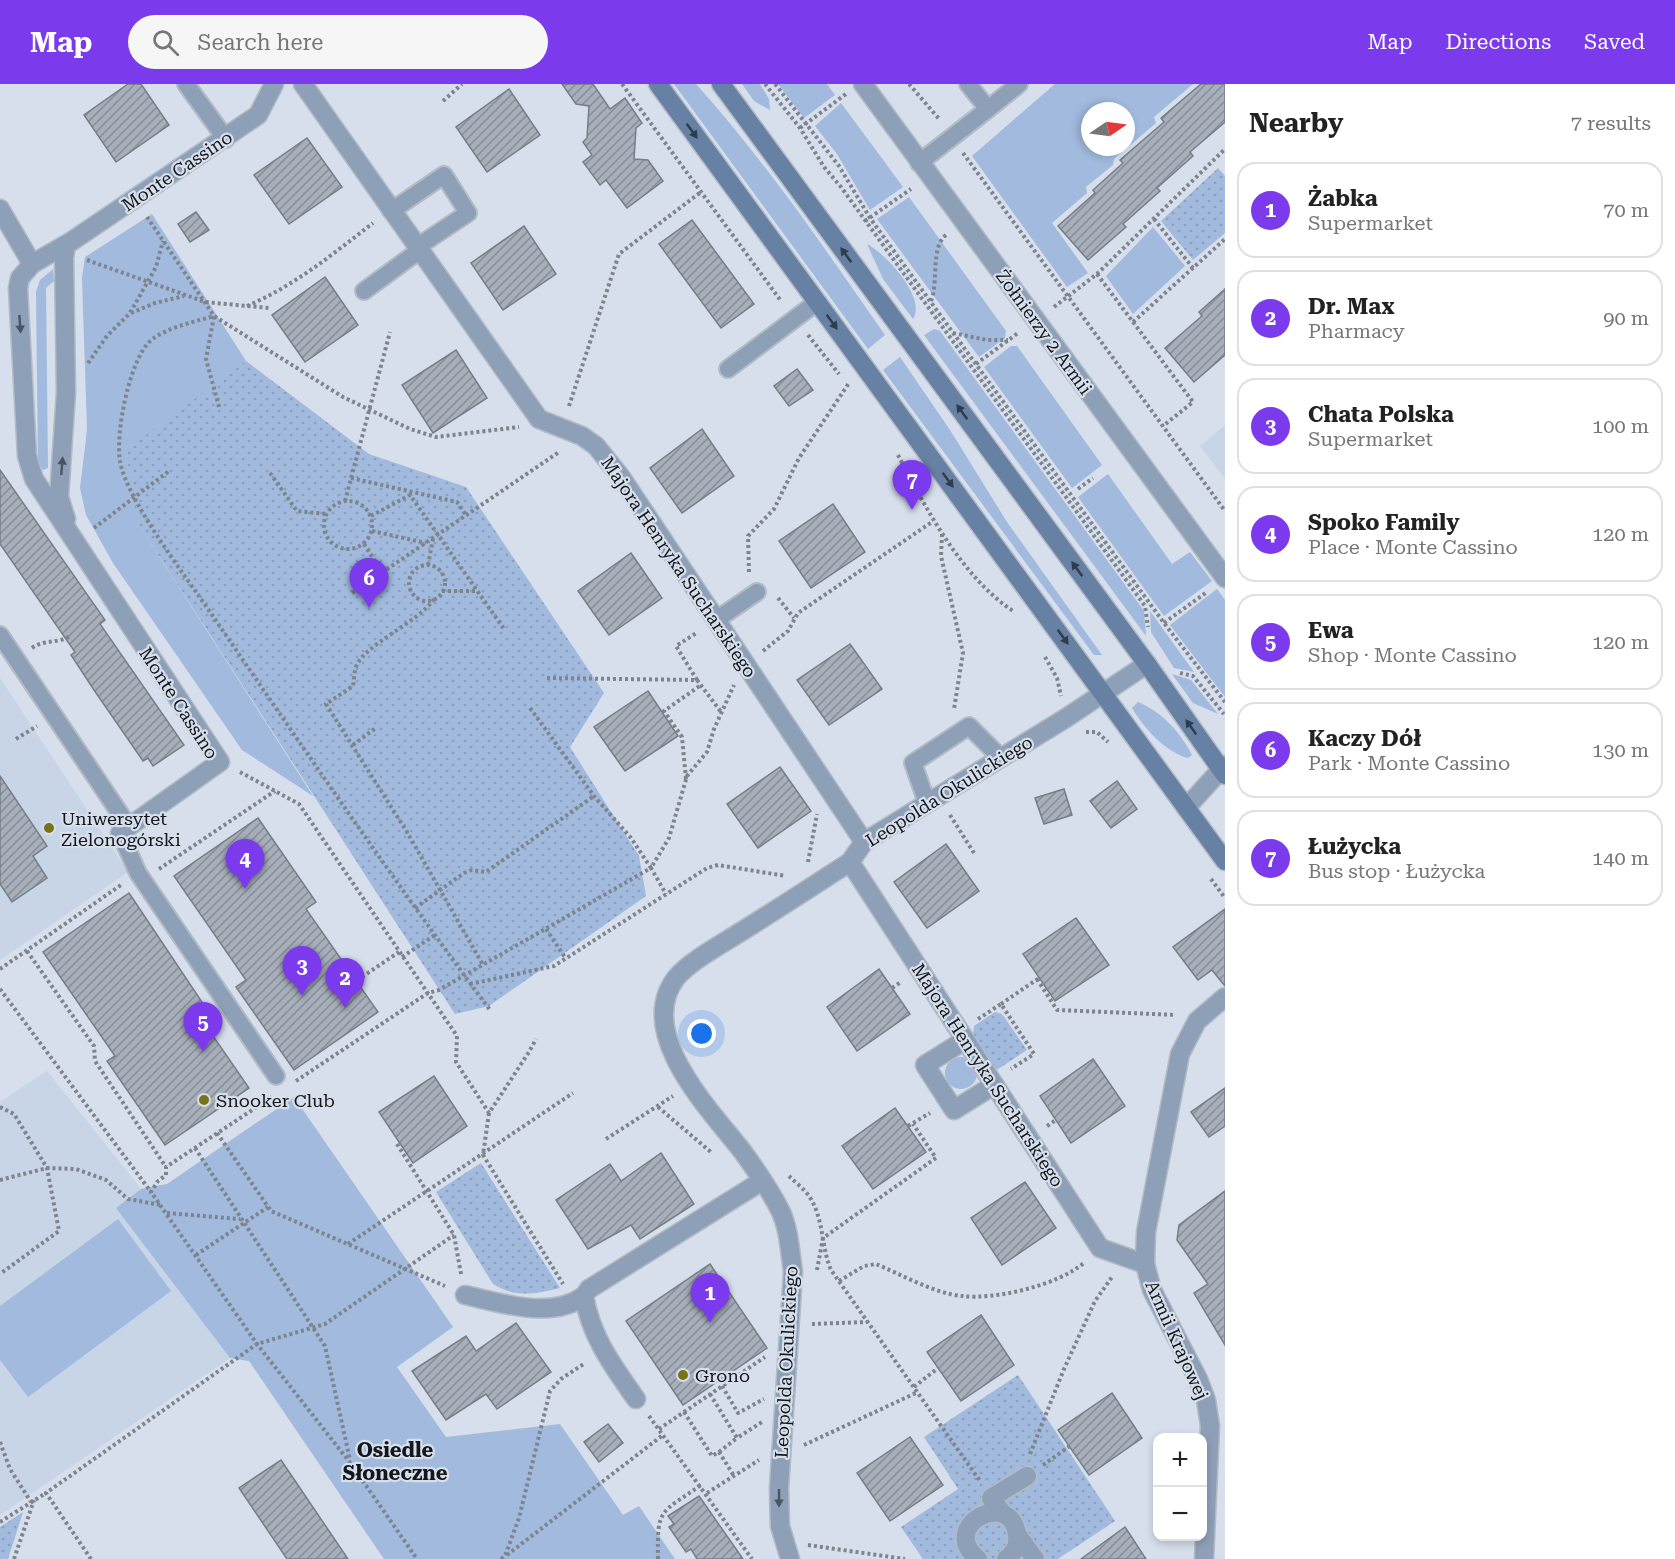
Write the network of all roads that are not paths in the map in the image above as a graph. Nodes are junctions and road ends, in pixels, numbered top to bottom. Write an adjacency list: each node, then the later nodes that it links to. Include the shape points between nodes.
1 (186, 84): 10 (lane)
2 (274, 84): 10 (street, Monte Cassino, via 258,115)
3 (303, 84): 13 (street)
4 (658, 84): 18 (main road, one-way to 18)
5 (721, 84): 25 (main road, one-way to 5)
6 (863, 84): 11 (street, Żołnierzy 2 Armii)
7 (968, 84): 9 (lane)
8 (1019, 84): 9 (lane)
9 (988, 109): 11 (lane)
10 (226, 139): 14 (street, Monte Cassino)
11 (920, 163): 21 (street, Żołnierzy 2 Armii)
12 (0, 209): 16 (street)
13 (391, 211): 15 (street); 15 (lane, via 444,175 468,213)
14 (66, 245): 16 (street, Monte Cassino); 20 (street, Monte Cassino, one-way to 14, via 59,497 66,392)
15 (418, 249): 17 (lane); 23 (street, Majora Henryka Sucharskiego, via 543,421 582,436 596,446 621,477)
16 (29, 266): 20 (street, Monte Cassino, one-way to 20, via 18,288 27,456 34,479)
17 (364, 291)
18 (817, 302): 19 (lane); 26 (main road, one-way to 26)
19 (728, 369)
20 (74, 543): 31 (street, Monte Cassino, via 220,762)
21 (1225, 578)
22 (757, 592): 23 (lane)
23 (716, 620): 32 (street, Majora Henryka Sucharskiego)
24 (0, 635): 31 (lane)
25 (1147, 664): 26 (street, Leopolda Okulickiego); 28 (main road, one-way to 25)
26 (1104, 693): 27 (street, Leopolda Okulickiego); 30 (main road)
27 (1001, 758): 29 (street, Leopolda Okulickiego); 29 (lane, via 969,726 913,763)
28 (1224, 770): 30 (street)
29 (927, 804): 32 (street, Leopolda Okulickiego)
30 (1186, 807): 33 (main road)
31 (125, 830): 37 (lane, via 141,876)
32 (864, 842): 34 (street, Leopolda Okulickiego)
33 (1225, 861)
34 (850, 862): 36 (street, Majora Henryka Sucharskiego); 39 (street, Leopolda Okulickiego, via 715,948 677,977 667,994 663,1016 669,1044 690,1083)
35 (1225, 997): 40 (street, Armii Krajowej, via 1197,1021 1180,1054 1146,1232)
36 (962, 1036): 38 (street, Majora Henryka Sucharskiego); 38 (street, via 926,1065 954,1110)
37 (276, 1076)
38 (993, 1083): 40 (street, Majora Henryka Sucharskiego, via 1100,1248)
39 (762, 1181): 42 (street); 47 (street, Leopolda Okulickiego, one-way to 47, via 781,1211 793,1272 779,1488 780,1526)
40 (1145, 1264): 51 (street, Armii Krajowej, via 1152,1290 1206,1400 1210,1426)
41 (465, 1295): 42 (street, via 534,1308 564,1307)
42 (579, 1299): 43 (street, via 602,1351)
43 (636, 1399)
44 (1023, 1478): 45 (street, via 991,1498)
45 (1003, 1514): 46 (street); 48 (street, via 979,1515 968,1528 967,1544)
46 (1017, 1534): 49 (street, via 1014,1551); 50 (street)
47 (790, 1559)
48 (978, 1559)
49 (1006, 1559)
50 (1035, 1559)
51 (1204, 1559)

